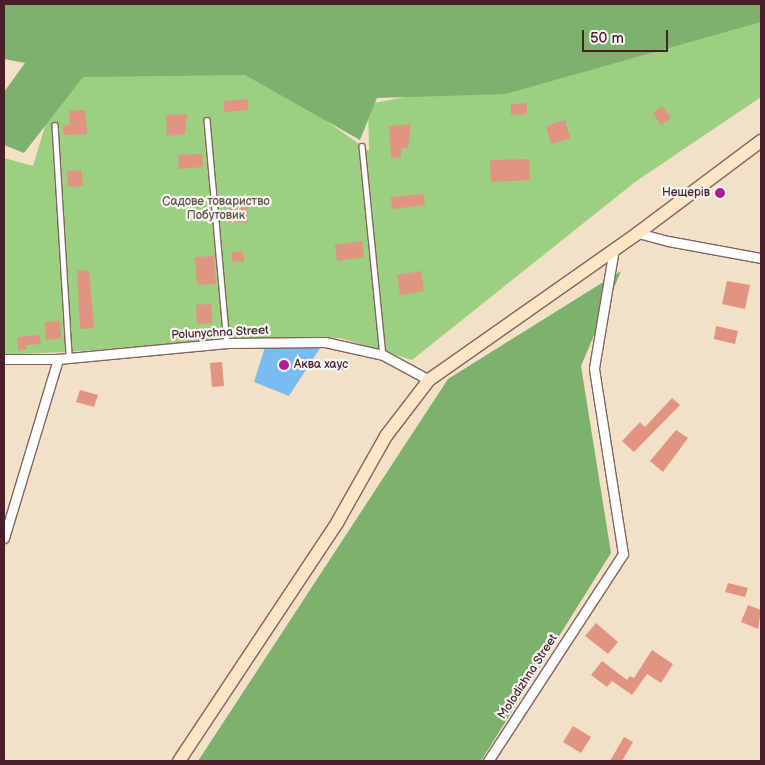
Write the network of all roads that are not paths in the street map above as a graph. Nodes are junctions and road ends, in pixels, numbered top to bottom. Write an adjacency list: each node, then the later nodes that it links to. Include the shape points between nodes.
1 (206, 120): 8 (lane)
2 (55, 125): 10 (lane)
3 (761, 141): 5 (main road)
4 (362, 146): 9 (lane)
5 (638, 233): 6 (main road); 7 (street, via 668,242)
6 (614, 249): 13 (main road); 16 (street, Molodizhna Street, via 594,368 623,554)
7 (761, 258)
8 (227, 343): 9 (street, Polunychna Street, via 326,342); 10 (street, Polunychna Street)
9 (383, 355): 13 (street, Polunychna Street)
10 (69, 356): 12 (street, Polunychna Street)
11 (4, 359): 12 (street, Polunychna Street)
12 (58, 360): 14 (street)
13 (429, 380): 15 (main road, via 386,436 336,523)
14 (4, 538)
15 (179, 761)
16 (488, 761)

